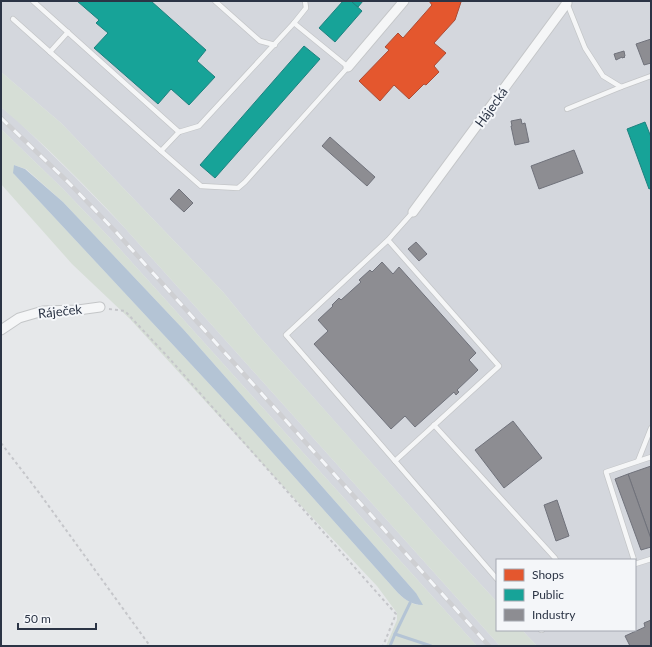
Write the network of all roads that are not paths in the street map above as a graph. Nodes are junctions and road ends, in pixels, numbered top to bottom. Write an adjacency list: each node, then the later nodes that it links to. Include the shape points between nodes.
1 (33, 1): 8 (lane)
2 (215, 1): 9 (lane, via 260,41)
3 (305, 1): 7 (lane, via 306,8)
4 (404, 1): 11 (street)
5 (566, 2): 13 (lane, via 585,48 603,76); 17 (street, Hájecká)
6 (13, 19): 10 (lane)
7 (294, 23): 9 (lane); 11 (lane)
8 (68, 32): 10 (lane); 15 (lane)
9 (275, 45): 15 (lane, via 199,126)
10 (50, 52): 16 (lane)
11 (348, 67): 16 (lane, via 238,188 201,186)
12 (651, 76): 13 (lane)
13 (621, 87): 14 (lane)
14 (567, 109)
15 (179, 132): 16 (lane)
16 (161, 151)
17 (413, 212): 18 (lane)
18 (388, 240): 21 (lane, via 498,366); 24 (lane, via 286,335)
19 (100, 307): 20 (street, Ráječek, via 43,311 19,318)
20 (1, 330)
21 (434, 425): 24 (lane); 26 (lane)
22 (651, 428): 25 (lane)
23 (651, 457): 25 (lane)
24 (395, 461): 30 (lane)
25 (638, 461): 27 (lane, via 606,472)
26 (556, 559)
27 (634, 559)
28 (651, 559): 29 (lane)
29 (636, 564)
30 (496, 578)

